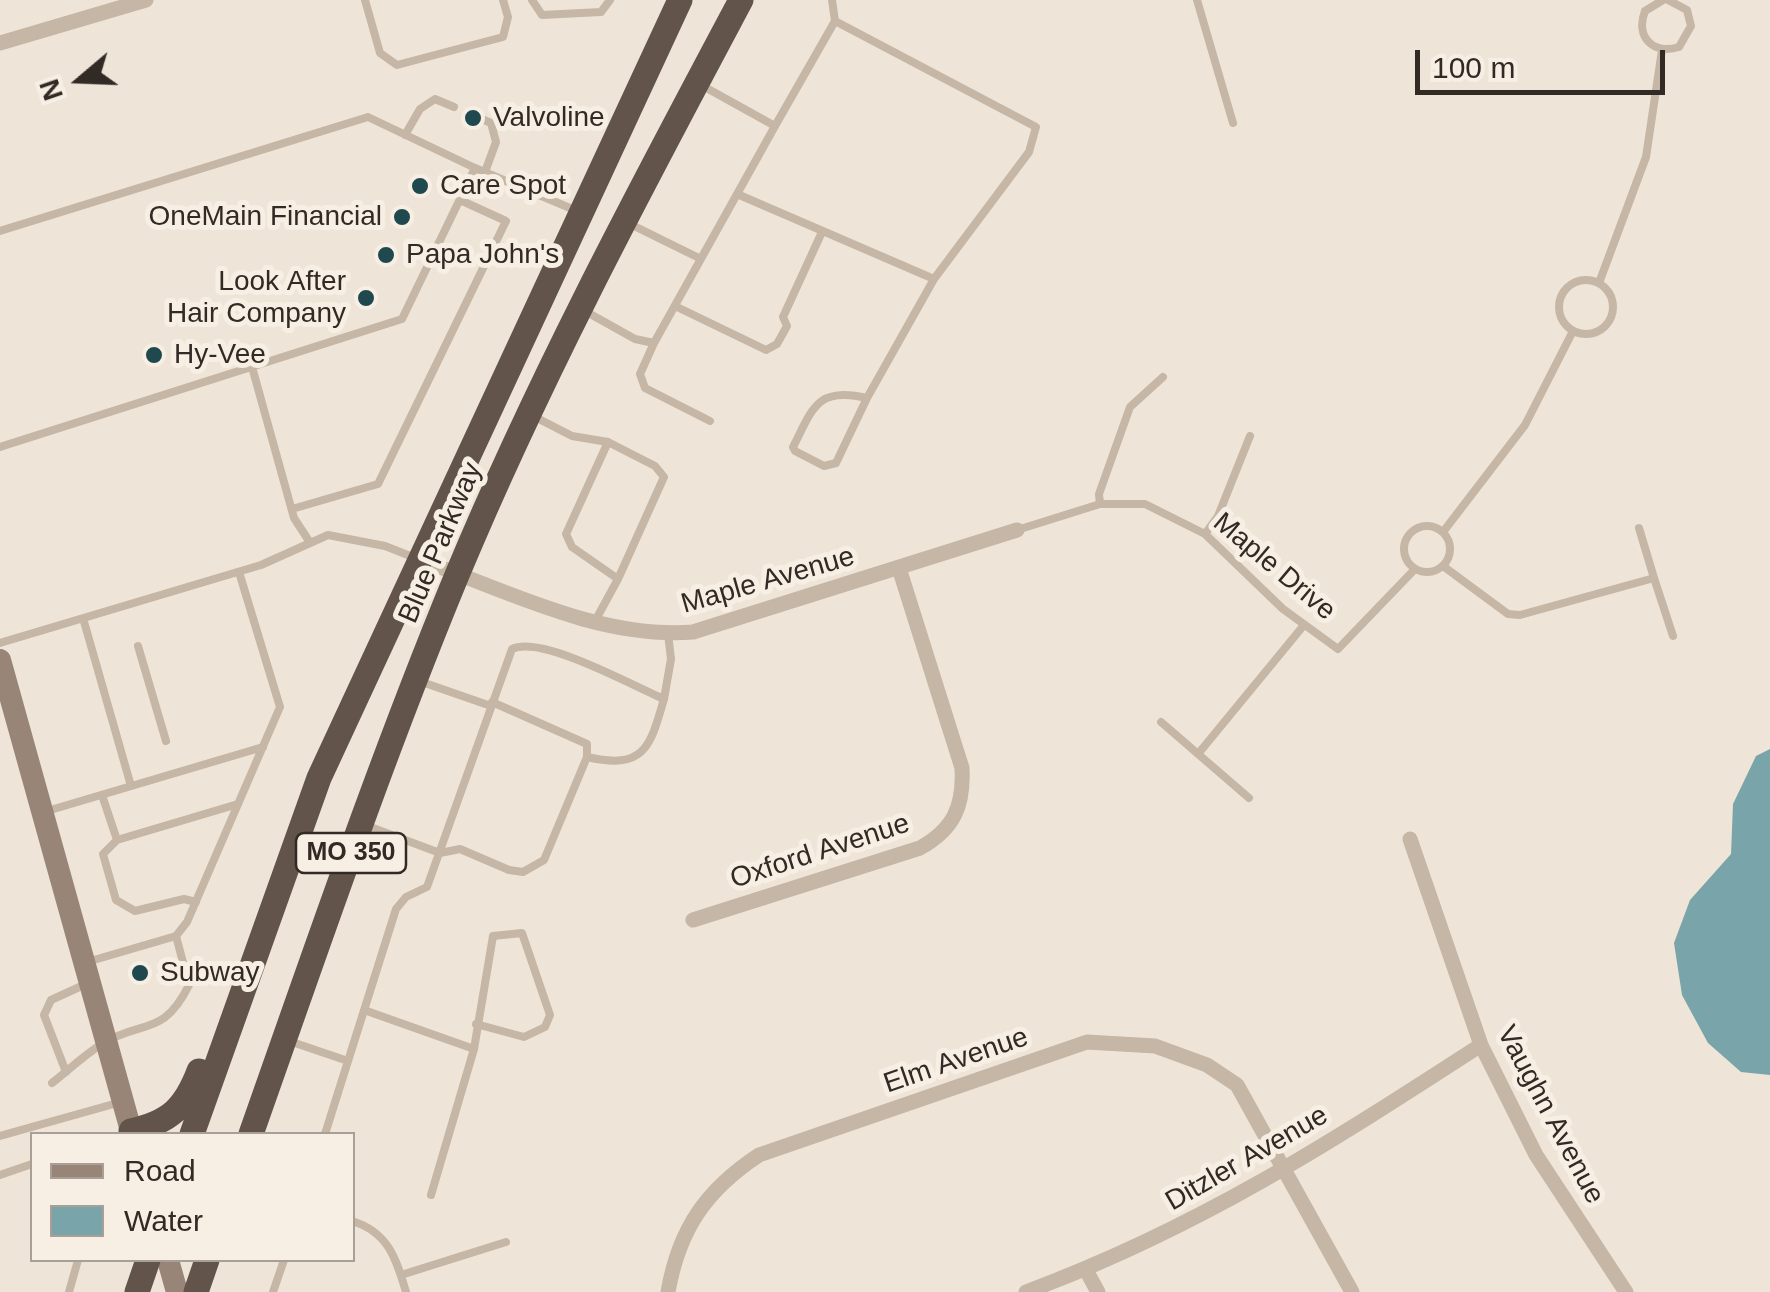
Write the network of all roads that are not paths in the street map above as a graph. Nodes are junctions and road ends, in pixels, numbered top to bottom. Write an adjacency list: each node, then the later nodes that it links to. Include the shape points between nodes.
1 (146, 0): 12 (street)
2 (365, 0): 3 (lane, via 380,53 397,65 503,37)
3 (503, 0)
4 (532, 0): 5 (lane, via 542,15 601,12)
5 (610, 0)
6 (680, 0): 24 (highway, Blue Parkway / MO 350)
7 (741, 0): 14 (highway, Blue Parkway / MO 350)
8 (832, 0): 11 (lane)
9 (1197, 0): 17 (lane)
10 (1666, 0): 13 (lane, via 1645,11 1641,27 1647,42); 13 (lane, via 1686,10 1692,26 1678,48)
11 (835, 21): 18 (lane); 29 (lane, via 1036,127 1028,152)
12 (0, 42)
13 (1662, 50): 30 (lane, via 1646,157)
14 (697, 82): 18 (lane); 25 (highway, Blue Parkway / MO 350)
15 (454, 107): 19 (lane, via 435,99 420,109)
16 (482, 119): 21 (lane, via 491,123 496,142)
17 (1233, 122)
18 (775, 126): 22 (lane)
19 (405, 135): 20 (lane); 26 (lane, via 368,117)
20 (475, 168): 21 (lane); 23 (lane)
21 (485, 172): 24 (lane)
22 (737, 194): 27 (lane); 28 (lane)
23 (460, 200): 35 (lane, via 402,320); 44 (lane, via 506,221 378,484)
24 (581, 212): 50 (highway, Blue Parkway / MO 350)
25 (626, 222): 28 (lane); 32 (highway, Blue Parkway / MO 350)
26 (0, 231)
27 (822, 232): 29 (lane); 31 (lane, via 783,317 787,326 766,350)
28 (701, 259): 31 (lane)
29 (934, 279): 37 (lane)
30 (1599, 283): 33 (lane, via 1572,284 1560,298 1561,316); 33 (lane, via 1611,296 1609,321 1597,332)
31 (674, 306): 34 (lane)
32 (582, 310): 34 (lane); 38 (highway, Blue Parkway / MO 350)
33 (1573, 331): 47 (lane, via 1525,425)
34 (654, 343): 39 (lane, via 640,374 645,388)
35 (252, 367): 42 (lane); 44 (lane)
36 (1164, 377): 43 (lane, via 1130,407)
37 (867, 398): 37 (lane, via 841,392 815,403 795,451 824,466 836,464)
38 (530, 415): 41 (lane, via 572,436); 55 (highway, Blue Parkway / MO 350)
39 (710, 421)
40 (1250, 436): 48 (lane)
41 (608, 442): 56 (lane, via 566,534 572,547); 56 (lane, via 664,477)
42 (0, 447)
43 (1100, 504): 46 (lane, Maple Drive); 48 (lane, Maple Drive, via 1145,504)
44 (292, 509): 49 (lane)
45 (1639, 528): 57 (lane)
46 (1016, 530): 52 (street, Maple Avenue)
47 (1443, 532): 51 (lane, via 1450,546); 53 (lane, via 1422,527 1409,535 1406,557)
48 (1205, 534): 60 (lane, Maple Drive)
49 (309, 540): 50 (lane, via 350,538); 54 (lane)
50 (418, 560): 55 (street, Maple Avenue); 86 (highway, Blue Parkway / MO 350, via 320,778)
51 (1443, 566): 53 (lane); 57 (lane, via 1508,614 1520,615)
52 (899, 568): 61 (street, Maple Avenue); 84 (street, Oxford Avenue, via 962,768 964,796 954,818 920,848)
53 (1415, 569): 60 (lane, Maple Drive, via 1338,649)
54 (239, 572): 58 (lane); 71 (lane, via 280,707)
55 (458, 574): 59 (street, Maple Avenue); 66 (highway, Blue Parkway / MO 350)
56 (618, 578): 59 (lane)
57 (1654, 578): 62 (lane)
58 (82, 618): 63 (lane); 74 (lane)
59 (594, 623): 61 (street, Maple Avenue)
60 (1304, 625): 72 (lane)
61 (668, 634): 67 (lane)
62 (1673, 636)
63 (0, 643)
64 (138, 646): 70 (lane)
65 (0, 660): 78 (main road)
66 (416, 680): 68 (lane); 79 (highway, Blue Parkway / MO 350)
67 (664, 699): 68 (lane, via 524,643 512,649); 73 (lane, via 642,753 620,762)
68 (491, 704): 73 (lane, via 587,744); 82 (lane)
69 (1161, 722): 72 (lane)
70 (166, 742)
71 (263, 747): 74 (lane); 77 (lane)
72 (1198, 754): 76 (lane)
73 (587, 756): 82 (lane, via 544,860 534,868 509,870 460,849)
74 (131, 786): 75 (lane)
75 (102, 795): 78 (lane); 81 (lane)
76 (1249, 798)
77 (238, 804): 81 (lane); 83 (lane)
78 (42, 813): 87 (main road)
79 (361, 823): 82 (lane); 90 (highway, Blue Parkway / MO 350)
80 (1410, 839): 92 (street, Vaughn Avenue)
81 (117, 840): 83 (lane, via 103,854 116,900 136,911)
82 (440, 852): 88 (lane, via 427,886 396,908)
83 (196, 902): 85 (lane)
84 (693, 920)
85 (176, 936): 87 (lane); 91 (lane, via 189,985 179,1005 155,1026)
86 (251, 970): 99 (highway, via 228,1001 182,1108); 100 (highway, Blue Parkway / MO 350)
87 (87, 972): 91 (main road); 95 (lane, via 50,1000 44,1014)
88 (364, 1010): 93 (lane); 94 (lane)
89 (476, 1024): 89 (lane, via 493,936 522,933 550,1016 545,1027 524,1037); 93 (lane)
90 (284, 1040): 94 (lane); 101 (highway, Blue Parkway / MO 350)
91 (106, 1041): 95 (lane); 97 (main road)
92 (1481, 1045): 105 (street, Ditzler Avenue); 127 (street, Vaughn Avenue, via 1536,1155)
93 (474, 1050): 107 (lane)
94 (348, 1061): 102 (lane)
95 (66, 1072): 96 (lane)
96 (52, 1083)
97 (123, 1102): 98 (main road); 103 (lane)
98 (132, 1132)
99 (135, 1132)
100 (193, 1132)
101 (252, 1132)
102 (326, 1132)
103 (0, 1136)
104 (30, 1165): 106 (lane)
105 (1285, 1171): 115 (street, Ditzler Avenue); 123 (street, Elm Avenue, via 1237,1085 1155,1046 1087,1042 760,1156 706,1198 686,1228); 126 (street, Elm Avenue)
106 (0, 1174)
107 (431, 1196)
108 (355, 1222): 116 (lane, via 386,1241)
109 (506, 1242): 116 (lane)
110 (77, 1262): 117 (lane)
111 (147, 1262): 118 (highway)
112 (169, 1262): 119 (main road)
113 (206, 1262): 120 (highway)
114 (283, 1262): 121 (lane)
115 (1086, 1270): 124 (street, Ditzler Avenue); 125 (street)
116 (401, 1275): 122 (lane)
117 (68, 1292)
118 (136, 1292)
119 (178, 1292)
120 (196, 1292)
121 (273, 1292)
122 (406, 1292)
123 (668, 1292)
124 (1026, 1292)
125 (1098, 1292)
126 (1352, 1292)
127 (1626, 1292)

